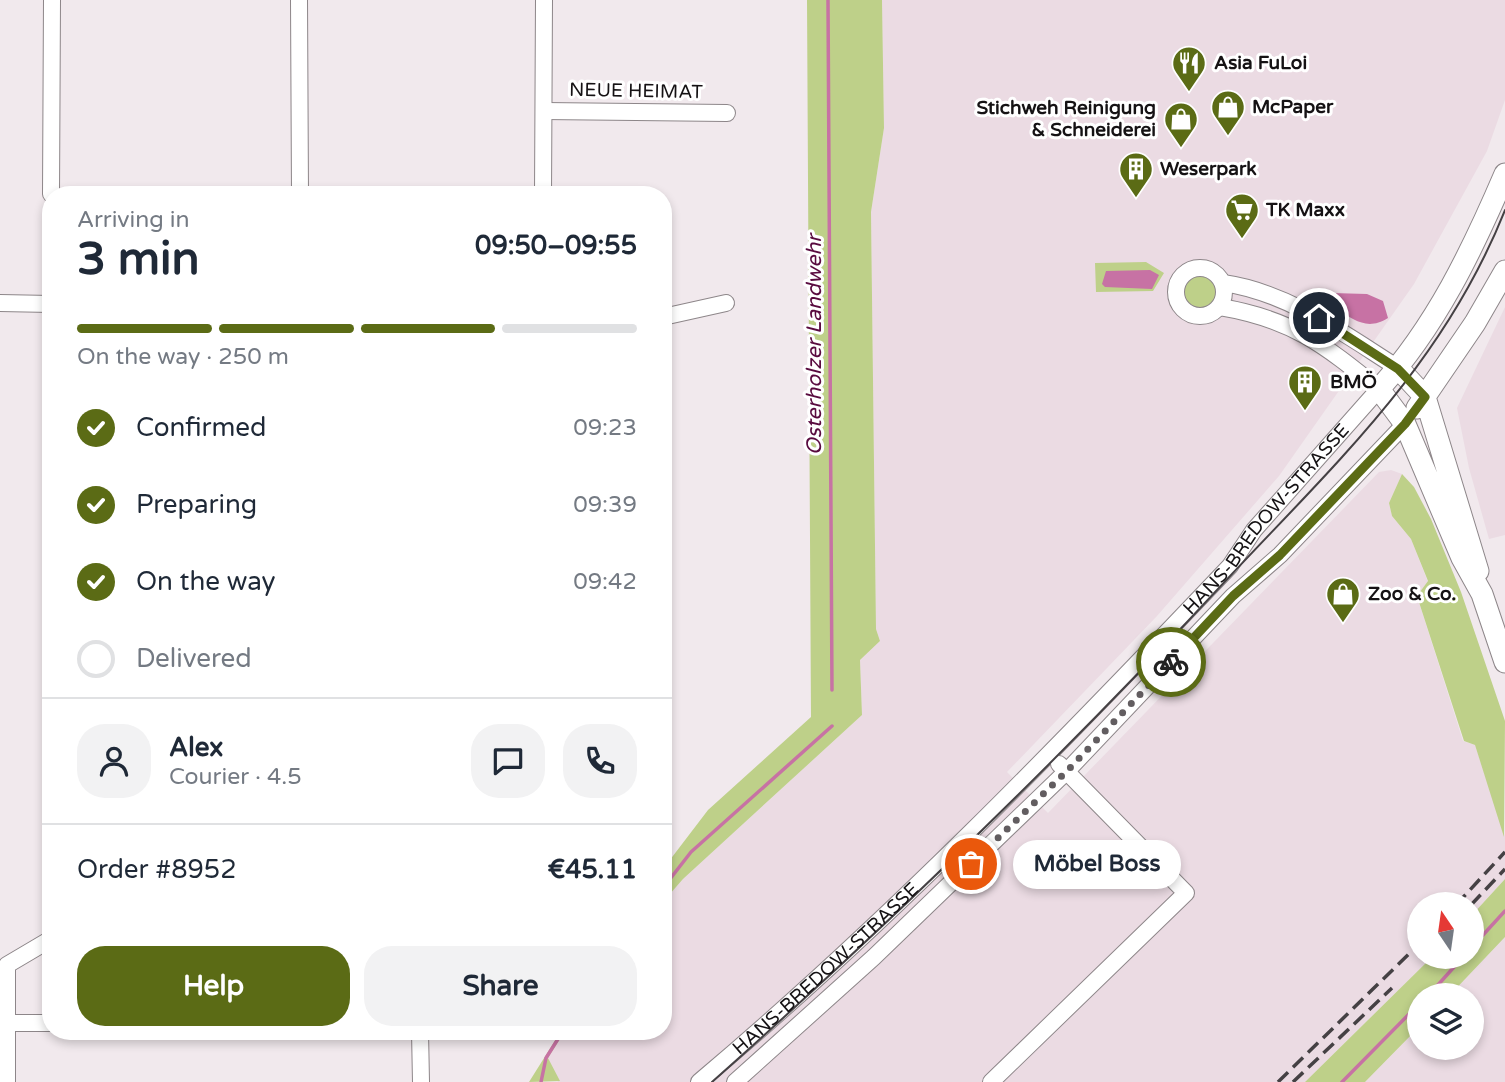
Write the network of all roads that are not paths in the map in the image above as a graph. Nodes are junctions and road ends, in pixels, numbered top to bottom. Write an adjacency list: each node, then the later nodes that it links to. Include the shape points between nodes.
1 (52, 0): 7 (street)
2 (299, 0): 8 (street)
3 (544, 0): 4 (street, NEUE HEIMAT)
4 (544, 111): 5 (street, NEUE HEIMAT); 9 (street, NEUE HEIMAT)
5 (727, 113)
6 (1505, 174): 17 (main road, HANS-BREDOW-STRASSE, via 1474,247)
7 (51, 186)
8 (300, 186)
9 (543, 186)
10 (1505, 271): 19 (main road, HANS-BREDOW-STRASSE)
11 (1223, 283): 15 (street); 15 (street, via 1211,270 1194,268 1182,275 1176,288 1178,302 1193,315 1206,315); 17 (street, via 1273,296 1319,318)
12 (0, 303): 13 (street)
13 (42, 303)
14 (726, 303): 16 (street)
15 (1220, 307): 18 (street, via 1272,318 1301,331)
16 (672, 315)
17 (1398, 369): 18 (main road, HANS-BREDOW-STRASSE); 19 (main road)
18 (1379, 389): 20 (main road); 23 (street, HANS-BREDOW-STRASSE, via 1254,530 1230,566)
19 (1425, 397): 20 (main road, HANS-BREDOW-STRASSE); 21 (main road, via 1475,554)
20 (1405, 424): 21 (main road); 24 (street, HANS-BREDOW-STRASSE)
21 (1482, 594): 22 (main road)
22 (1505, 662)
23 (1049, 754): 24 (street); 31 (street, HANS-BREDOW-STRASSE, via 863,936)
24 (1067, 771): 32 (street, HANS-BREDOW-STRASSE, via 874,957); 33 (street, via 1185,893)
25 (42, 944): 26 (street, via 8,965)
26 (7, 1023): 27 (street); 29 (street)
27 (42, 1023)
28 (421, 1040): 30 (street)
29 (6, 1082)
30 (421, 1082)
31 (699, 1082)
32 (735, 1082)
33 (990, 1082)

